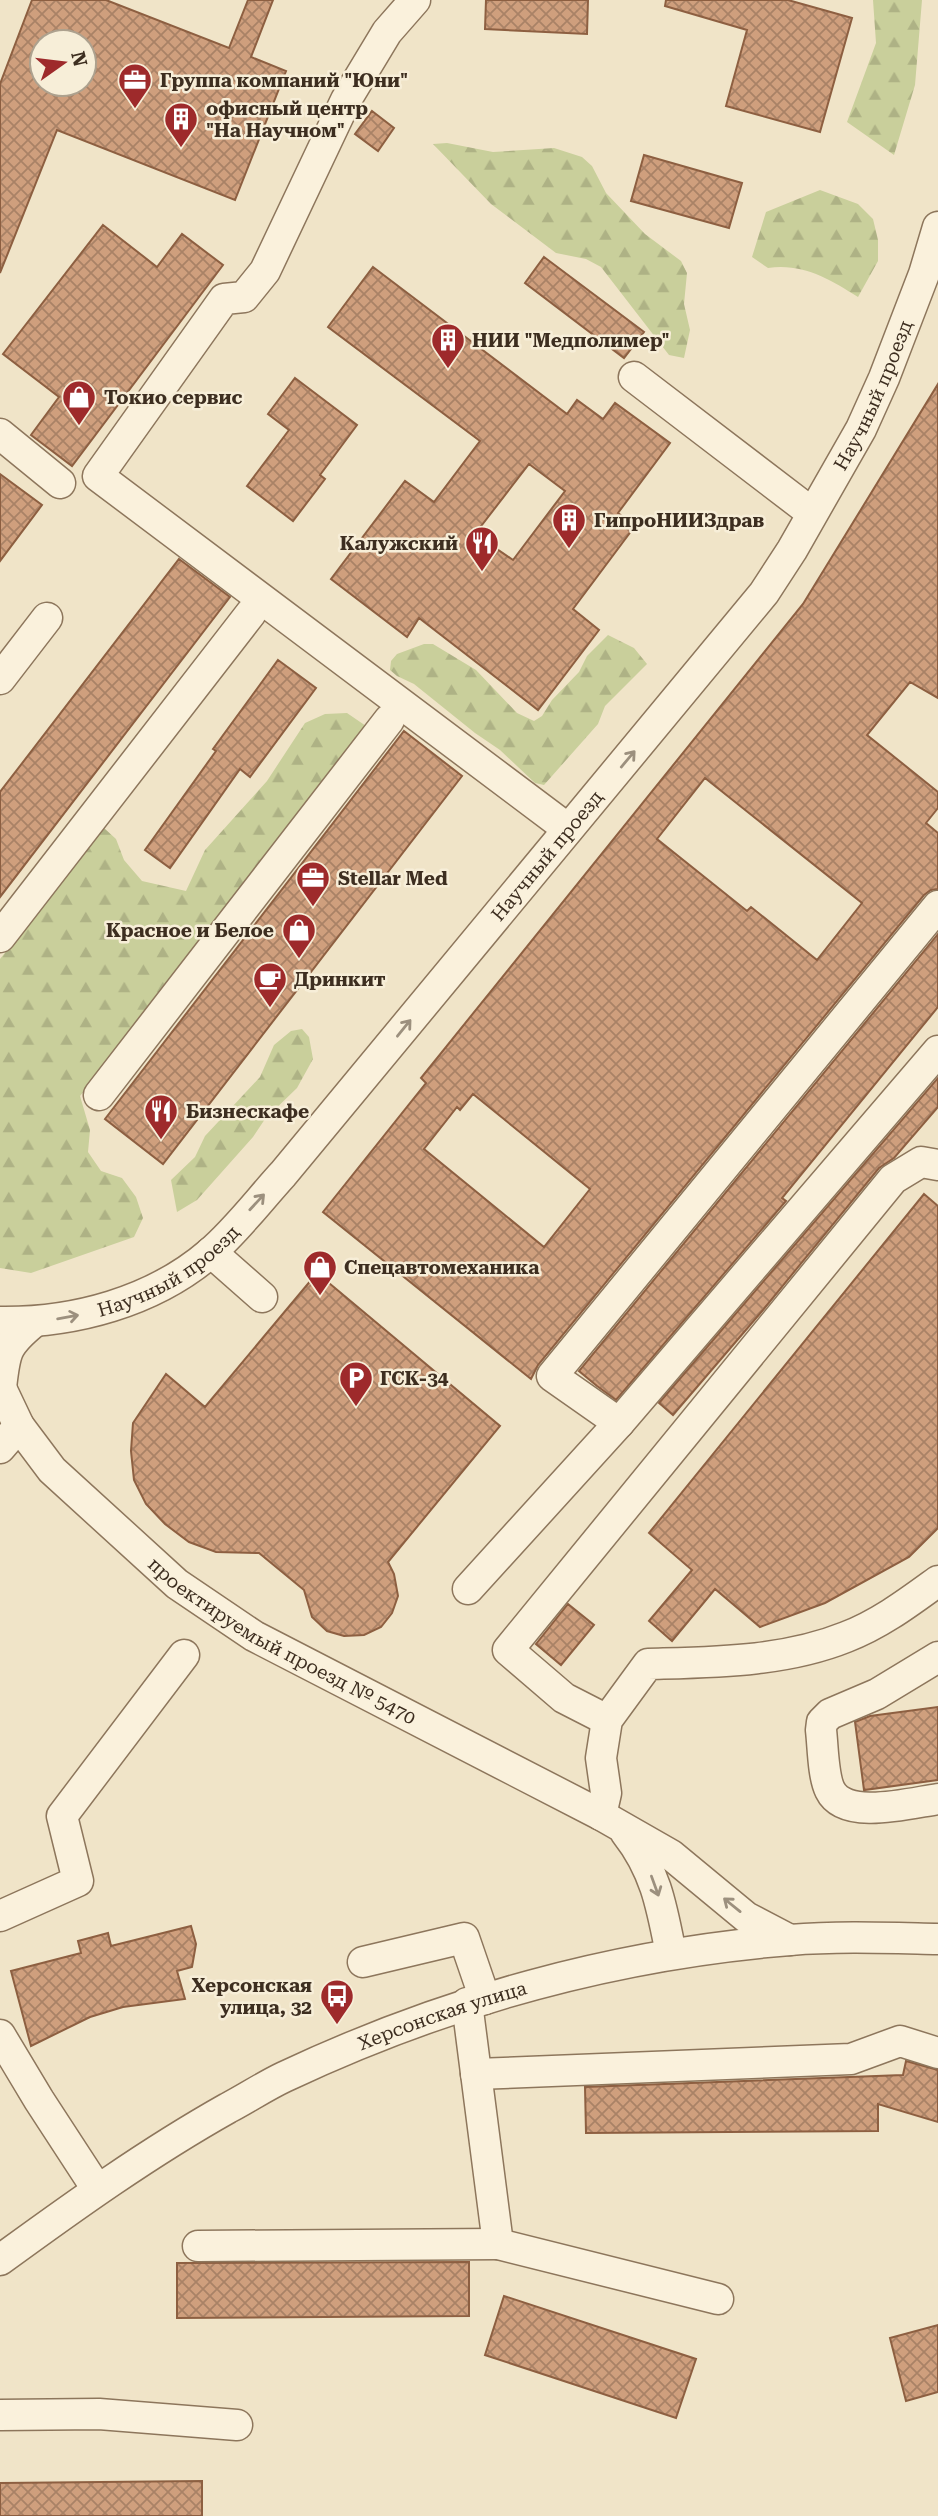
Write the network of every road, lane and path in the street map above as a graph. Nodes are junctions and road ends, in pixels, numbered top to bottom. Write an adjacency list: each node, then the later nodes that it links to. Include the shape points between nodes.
1 (415, 0): 11 (street, via 387,32 346,100 265,271 244,297 224,299 98,476)
2 (938, 227): 6 (street, Научный проезд, via 878,391)
3 (634, 377): 6 (street)
4 (0, 435): 5 (street)
5 (60, 483)
6 (812, 513): 11 (street, Научный проезд, one-way to 6, via 764,593)
7 (251, 613): 13 (street)
8 (47, 618): 9 (street)
9 (0, 679)
10 (389, 720): 15 (street)
11 (568, 829): 17 (street, Научный проезд, one-way to 11, via 283,1174)
12 (938, 906): 22 (street, via 552,1376)
13 (0, 937)
14 (938, 1051): 22 (street)
15 (99, 1095)
16 (938, 1164): 28 (street, via 921,1162 893,1179 508,1650 564,1698)
17 (211, 1252): 18 (street); 20 (street, Научный проезд, one-way to 17, via 100,1310 149,1292)
18 (262, 1297)
19 (0, 1322): 20 (street, Научный проезд)
20 (34, 1322): 21 (street, проектируемый проезд № 5470, via 5,1354)
21 (1, 1387): 23 (street, проектируемый проезд № 5470)
22 (619, 1423): 25 (street)
23 (9, 1437): 30 (street, проектируемый проезд № 5470, via 177,1584 243,1628)
24 (938, 1581): 28 (street, via 896,1612 820,1645 737,1661 648,1664)
25 (468, 1588)
26 (184, 1655): 31 (street, via 62,1816 78,1881)
27 (938, 1657): 29 (street, via 877,1694 830,1714 821,1730 828,1788 835,1799 849,1807 867,1808)
28 (607, 1720): 30 (street, via 601,1758)
29 (938, 1799)
30 (611, 1821): 33 (street, проектируемый проезд № 5470, one-way to 30, via 746,1917 671,1855); 34 (street, проектируемый проезд № 5470, one-way to 34, via 643,1854)
31 (0, 1916)
32 (938, 1939): 33 (street, Херсонская улица)
33 (790, 1940): 34 (street, Херсонская улица)
34 (671, 1954): 36 (street, Херсонская улица, via 547,1980)
35 (363, 1962): 36 (street, via 464,1938)
36 (476, 2001): 39 (street); 40 (street, Херсонская улица, via 282,2078 185,2132)
37 (0, 2035): 40 (street)
38 (938, 2053): 39 (street, via 900,2041 851,2059)
39 (476, 2074): 41 (street)
40 (97, 2189): 43 (street, Херсонская улица)
41 (498, 2244): 42 (street); 44 (street)
42 (198, 2246)
43 (0, 2260)
44 (718, 2299)
45 (0, 2415): 46 (street, via 99,2414)
46 (237, 2425)

